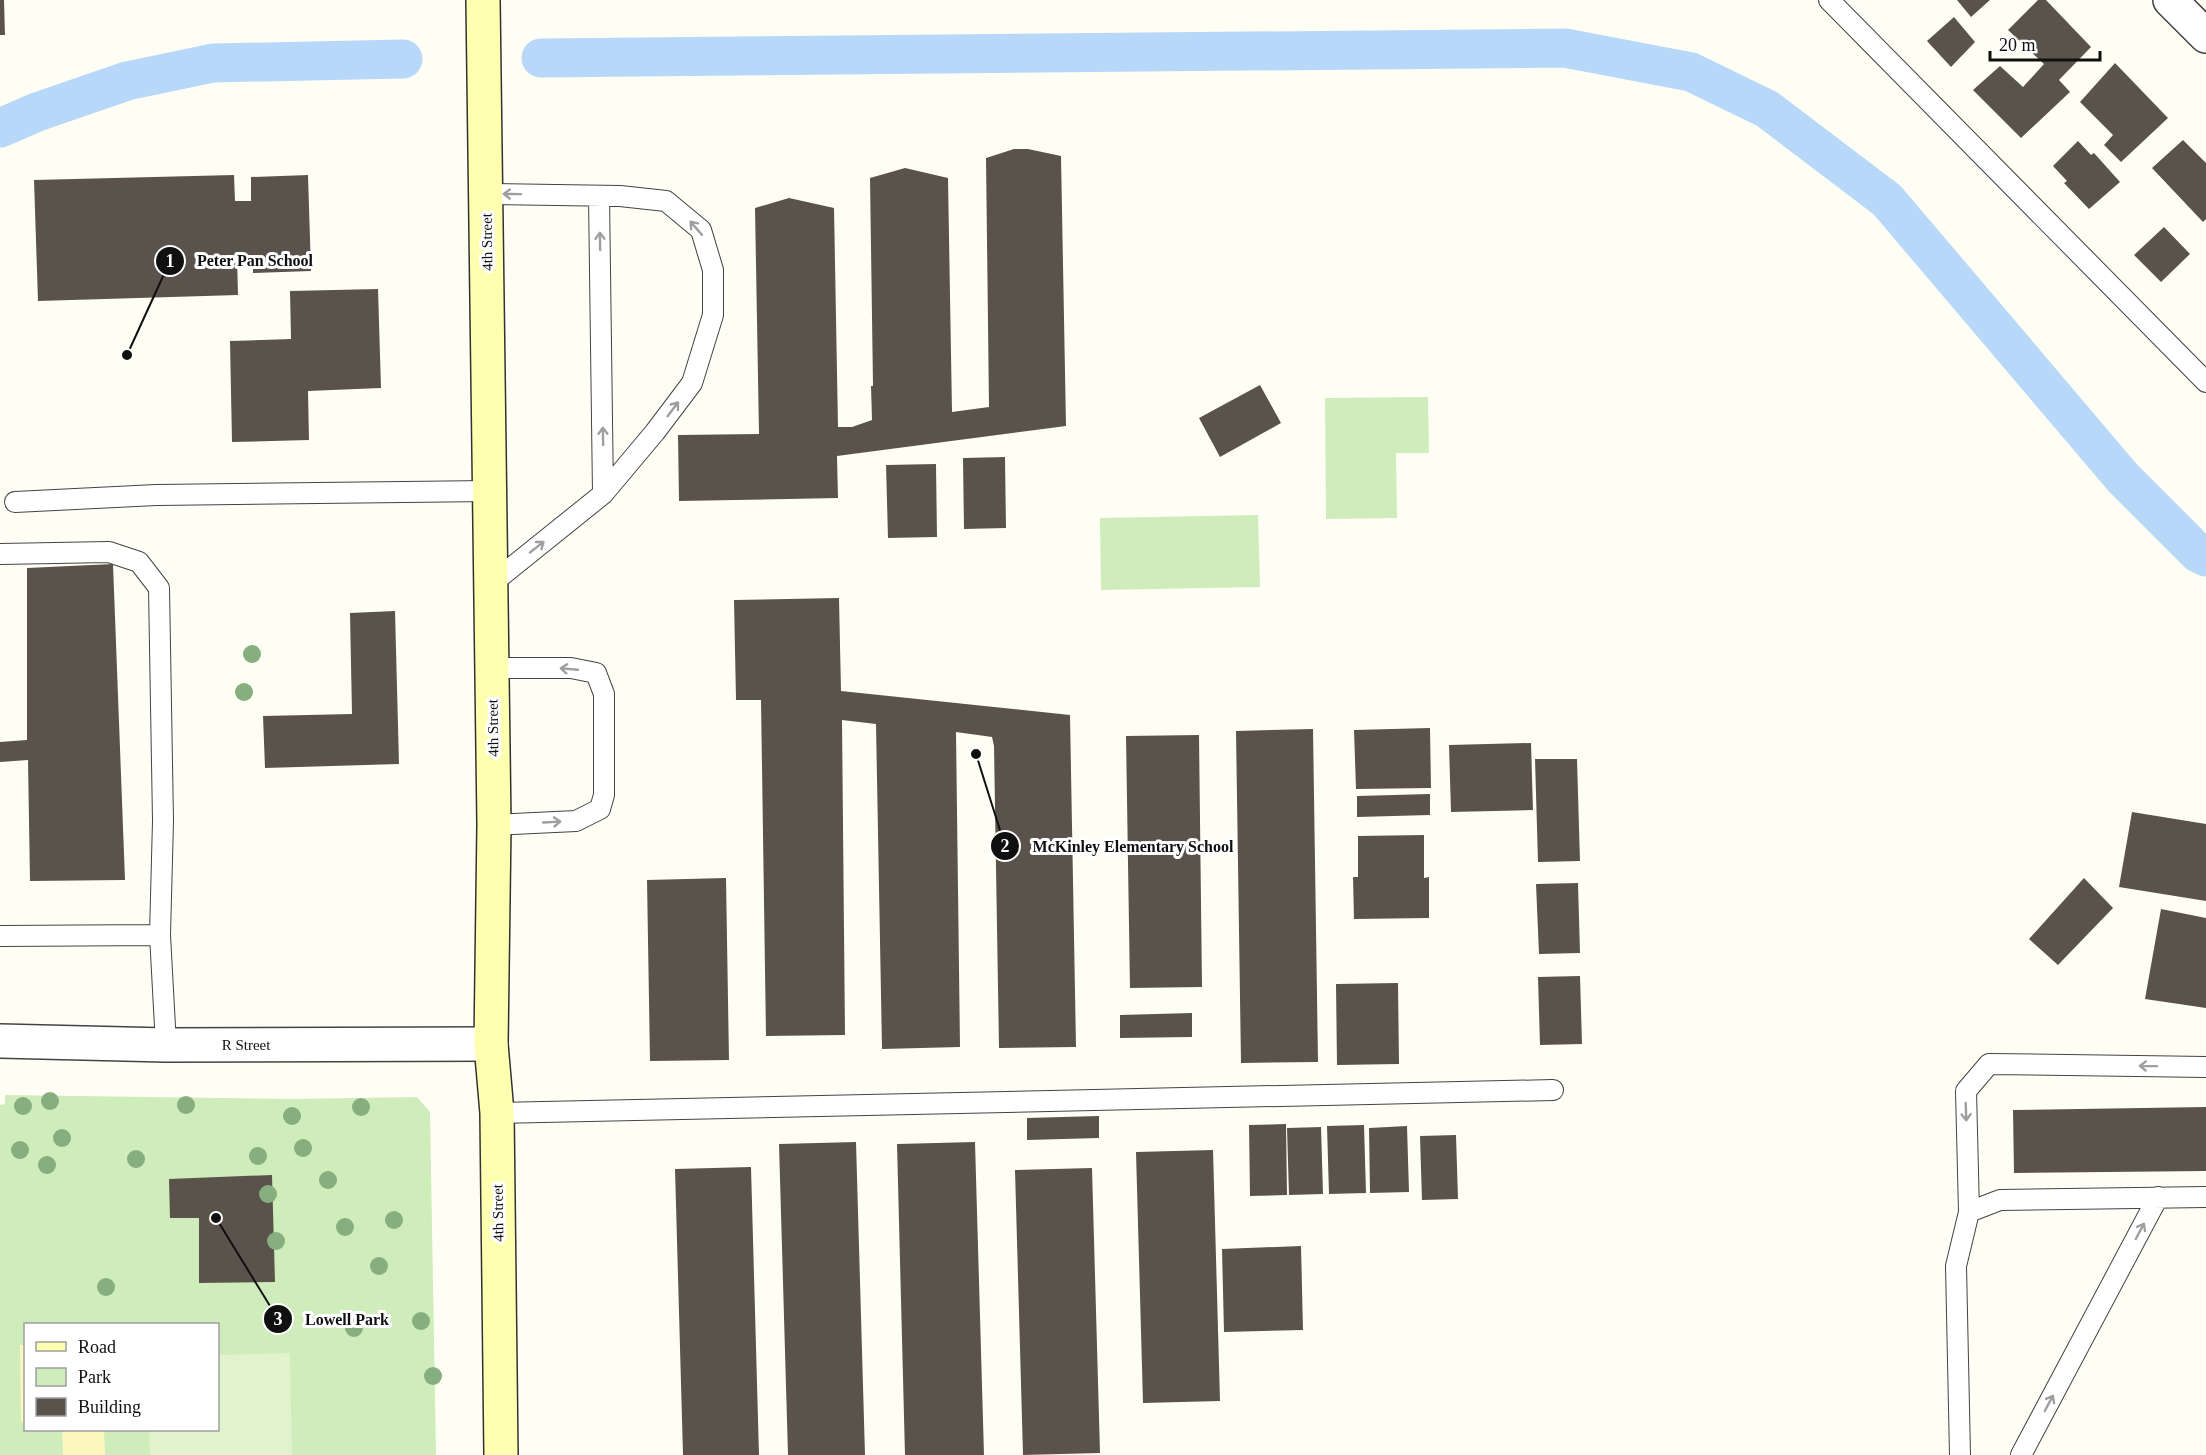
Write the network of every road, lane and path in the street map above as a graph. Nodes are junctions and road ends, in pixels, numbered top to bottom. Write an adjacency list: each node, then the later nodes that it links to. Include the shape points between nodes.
1 (483, 0): 5 (street, 4th Street)
2 (1829, 0): 7 (lane)
3 (2170, 0): 4 (street)
4 (2206, 36)
5 (486, 194): 6 (lane, one-way to 5); 8 (street, 4th Street)
6 (600, 196): 9 (lane, one-way to 6); 9 (lane, one-way to 6, via 692,383 713,315 713,270 701,230 666,201)
7 (2206, 382)
8 (489, 491): 10 (lane, via 156,495); 12 (street, 4th Street)
9 (603, 494): 12 (lane, one-way to 9)
10 (15, 502)
11 (0, 554): 15 (lane, via 109,552 139,562 159,588 163,821)
12 (491, 584): 13 (street, 4th Street)
13 (492, 668): 14 (street, 4th Street); 14 (lane, one-way to 13, via 576,821 600,809 604,795 604,694 596,673 571,668)
14 (494, 825): 18 (street, 4th Street)
15 (160, 935): 16 (lane); 19 (lane)
16 (0, 936)
17 (0, 1041): 19 (street, R Street)
18 (491, 1044): 19 (street, R Street); 22 (street, 4th Street)
19 (166, 1045)
20 (2206, 1067): 25 (lane, one-way to 25, via 1989,1064 1966,1091)
21 (1553, 1089): 22 (lane)
22 (497, 1113): 26 (street, 4th Street)
23 (2158, 1197): 24 (lane); 25 (lane, via 2000,1200); 28 (lane, one-way to 23)
24 (2206, 1197)
25 (1969, 1212): 27 (lane, via 1956,1266)
26 (501, 1455)
27 (1960, 1455)
28 (2021, 1455)

